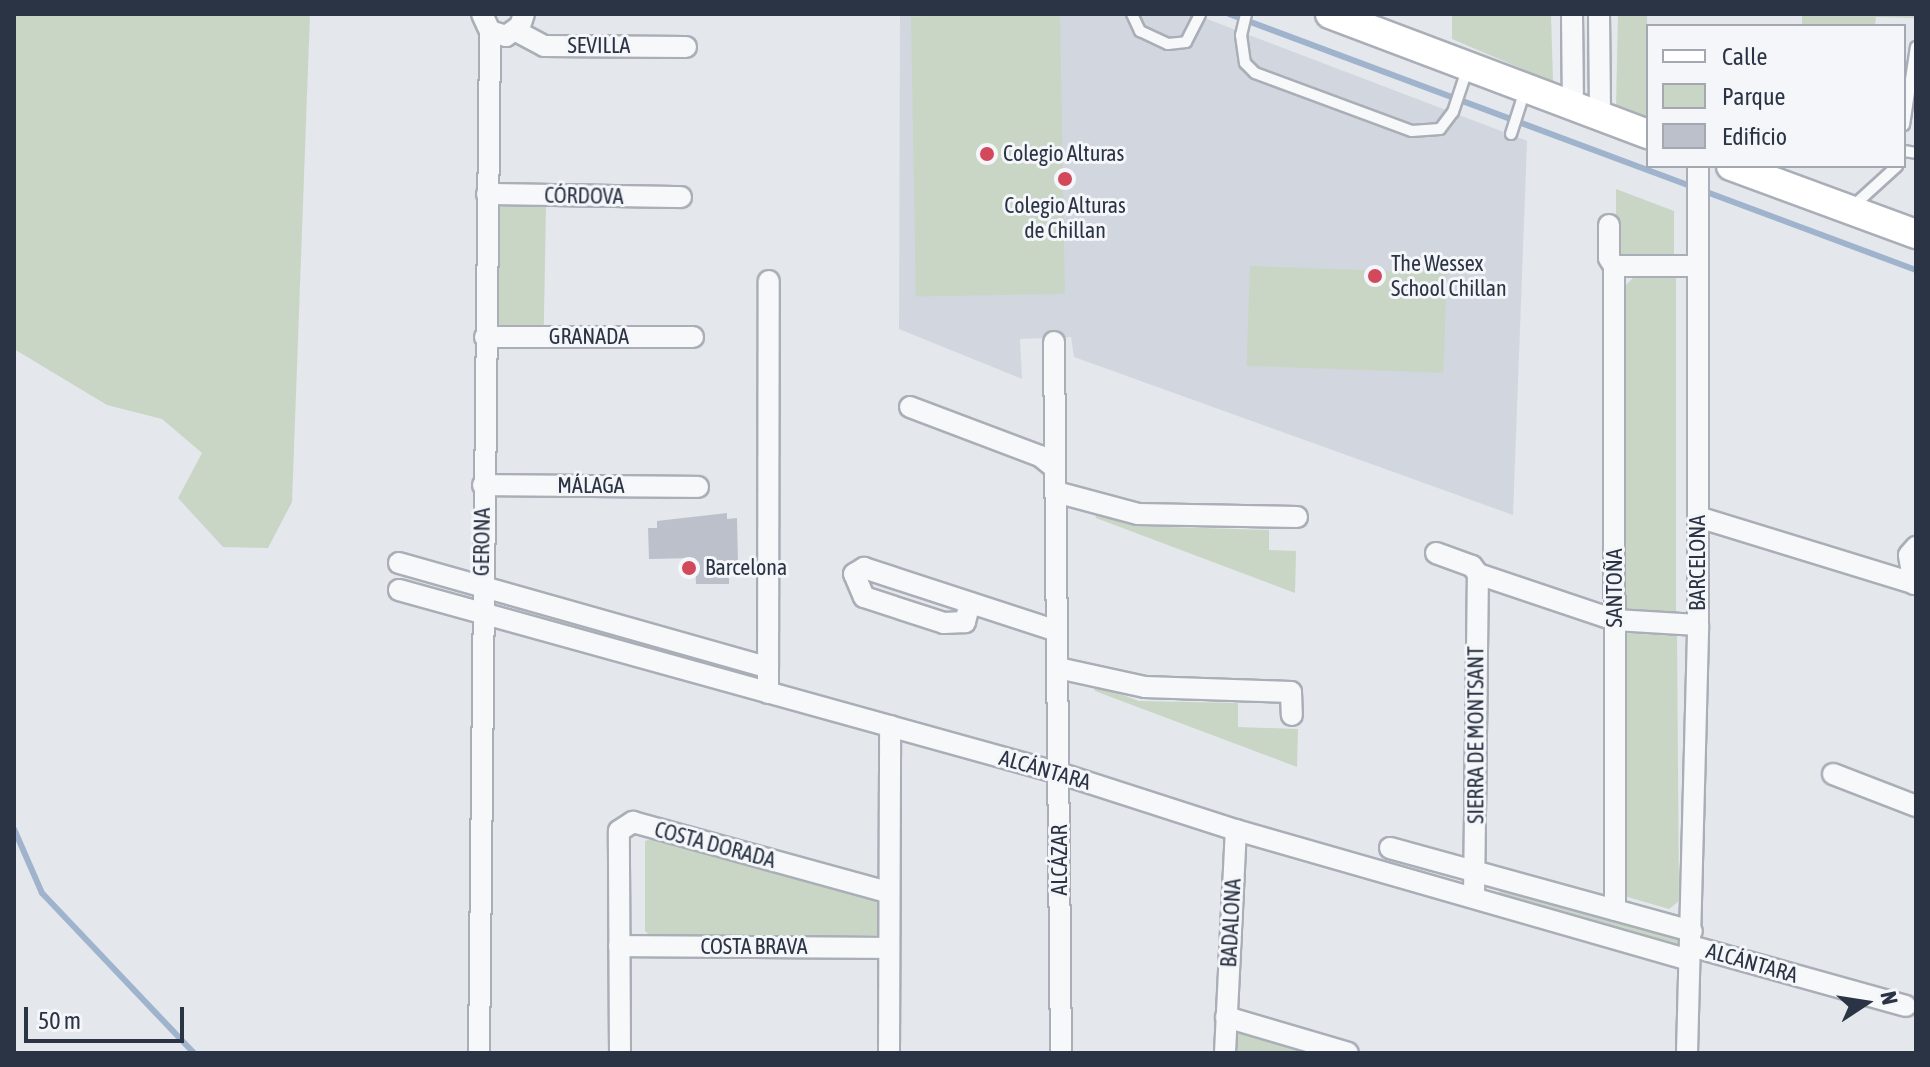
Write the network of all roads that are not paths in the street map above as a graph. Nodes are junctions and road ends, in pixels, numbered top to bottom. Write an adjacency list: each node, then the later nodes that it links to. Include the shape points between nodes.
1 (1132, 14): 6 (lane, via 1140,31 1168,44 1186,42)
2 (1246, 14): 11 (lane, via 1241,35 1245,63 1255,73 1421,133 1440,129 1453,112)
3 (1330, 14): 11 (main road)
4 (1572, 14): 13 (street)
5 (1599, 14): 15 (street)
6 (1200, 15)
7 (486, 23): 8 (street, GERONA, via 506,36); 21 (street, GERONA)
8 (520, 23): 9 (street, SEVILLA, via 544,46)
9 (686, 47)
10 (1916, 47): 14 (lane)
11 (1468, 65): 12 (main road)
12 (1526, 87): 13 (main road); 17 (lane)
13 (1573, 105): 15 (main road)
14 (1906, 112)
15 (1600, 116): 16 (main road)
16 (1646, 133)
17 (1511, 134)
18 (1736, 168): 23 (main road)
19 (1895, 168): 23 (lane)
20 (1698, 172): 27 (street, BARCELONA)
21 (487, 194): 22 (street, CÓRDOVA); 29 (street, GERONA)
22 (681, 197)
23 (1849, 210): 25 (main road)
24 (1609, 225): 26 (street, SANTOÑA)
25 (1916, 234)
26 (1614, 266): 27 (street); 48 (street, SANTOÑA)
27 (1698, 266): 38 (street, BARCELONA)
28 (769, 281): 51 (street)
29 (485, 337): 30 (street, GRANADA); 34 (street, GERONA)
30 (693, 337)
31 (1054, 342): 33 (street, ALCÁZAR)
32 (910, 407): 33 (street, via 1040,456)
33 (1055, 468): 36 (street, ALCÁZAR)
34 (483, 485): 35 (street, MÁLAGA); 44 (street, GERONA)
35 (698, 487)
36 (1056, 492): 37 (street, via 1138,514); 50 (street, ALCÁZAR)
37 (1297, 517)
38 (1698, 517): 43 (street); 49 (street, BARCELONA)
39 (1916, 547): 43 (street, via 1909,555)
40 (1436, 553): 42 (street, via 1472,566)
41 (399, 563): 44 (street)
42 (1478, 574): 48 (street); 61 (street, SIERRA DE MONTSANT)
43 (1915, 584)
44 (481, 586): 47 (street, GERONA); 51 (street)
45 (399, 590): 47 (street, ALCÁNTARA)
46 (970, 603): 46 (street, via 864,568 854,574 864,597 944,623 965,622); 50 (street)
47 (481, 613): 53 (street, ALCÁNTARA); 70 (street, GERONA)
48 (1615, 620): 49 (street); 64 (street, SANTOÑA)
49 (1698, 625): 66 (street, BARCELONA)
50 (1057, 631): 52 (street, ALCÁZAR)
51 (767, 667): 53 (street)
52 (1058, 668): 54 (street, via 1145,687 1291,692); 56 (street, ALCÁZAR)
53 (768, 693): 55 (street, ALCÁNTARA)
54 (1292, 715)
55 (890, 726): 56 (street, ALCÁNTARA); 62 (street)
56 (1059, 773): 59 (street, ALCÁNTARA); 73 (street, ALCÁZAR)
57 (1833, 774): 58 (street)
58 (1916, 806)
59 (1236, 830): 63 (street, ALCÁNTARA); 69 (street, BADALONA)
60 (1390, 848): 61 (street, ALCÁNTARA)
61 (1475, 871): 63 (street, SIERRA DE MONTSANT); 64 (street, ALCÁNTARA)
62 (888, 892): 65 (street, COSTA DORADA, via 633,822 619,831); 67 (street)
63 (1474, 897): 66 (street, ALCÁNTARA)
64 (1615, 910): 66 (street, ALCÁNTARA)
65 (619, 946): 67 (street, COSTA BRAVA); 71 (street, COSTA DORADA)
66 (1691, 946): 68 (street, ALCÁNTARA); 76 (street, BARCELONA)
67 (889, 948): 72 (street)
68 (1906, 1006)
69 (1226, 1017): 74 (street, BADALONA); 75 (street)
70 (479, 1053)
71 (620, 1053)
72 (889, 1053)
73 (1061, 1053)
74 (1225, 1053)
75 (1348, 1053)
76 (1687, 1053)

